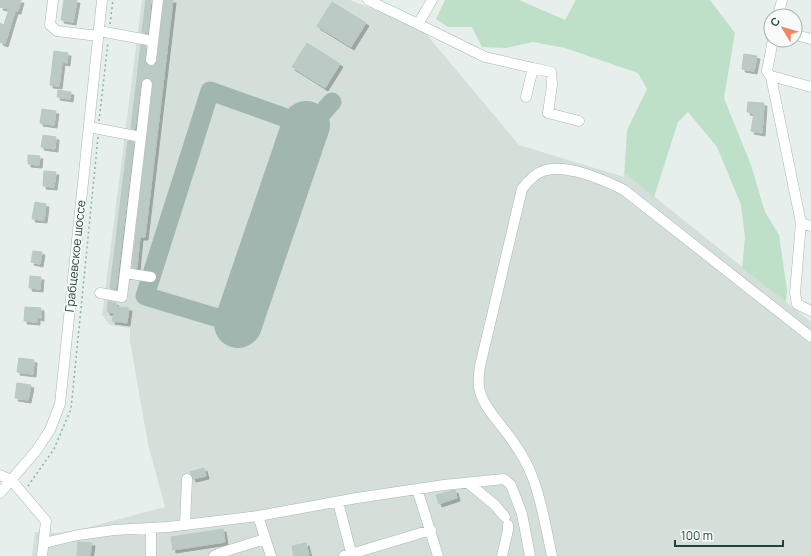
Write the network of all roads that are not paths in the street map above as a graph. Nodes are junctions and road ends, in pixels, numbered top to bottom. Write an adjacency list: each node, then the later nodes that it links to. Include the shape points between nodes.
1 (53, 0): 7 (street, via 50,25 57,31)
2 (102, 0): 7 (street, Грабцевское шоссе)
3 (158, 0): 8 (street)
4 (368, 0): 6 (street)
5 (432, 0): 6 (street)
6 (418, 24): 11 (street, via 485,56)
7 (99, 34): 8 (street); 17 (street, Грабцевское шоссе)
8 (154, 41): 10 (street)
9 (771, 48): 12 (street, via 767,71)
10 (151, 60)
11 (533, 68): 15 (street); 16 (street, via 551,72 548,113)
12 (771, 77): 14 (street); 19 (street)
13 (147, 84): 18 (street)
14 (811, 87)
15 (526, 97)
16 (579, 122)
17 (89, 127): 18 (street); 28 (street, Грабцевское шоссе, via 60,404 50,430)
18 (141, 137): 21 (street)
19 (800, 223): 20 (street); 24 (street, via 795,292 797,304)
20 (811, 226)
21 (125, 273): 22 (street); 23 (street, via 122,297)
22 (151, 276)
23 (100, 293)
24 (811, 311)
25 (811, 337): 47 (street, via 624,190 584,174 561,169 543,171 533,176 522,189 478,378 484,402 525,459 540,500)
26 (0, 475): 28 (street)
27 (187, 479): 34 (street)
28 (12, 481): 31 (street, Грабцевское шоссе); 38 (street, via 46,521)
29 (468, 483): 30 (street); 45 (street, via 495,505 506,521 508,530); 46 (street, via 504,479 511,485 522,514)
30 (417, 489): 32 (street); 36 (street)
31 (0, 493)
32 (338, 502): 33 (street); 39 (street)
33 (258, 516): 34 (street); 37 (street)
34 (185, 525): 35 (street)
35 (151, 528): 38 (street, via 78,535); 41 (street)
36 (431, 530): 39 (street); 44 (street)
37 (265, 539): 42 (street); 43 (street)
38 (44, 543): 40 (street)
39 (349, 555)
40 (42, 556)
41 (151, 556)
42 (214, 556)
43 (271, 556)
44 (438, 556)
45 (502, 556)
46 (530, 556)
47 (552, 556)

